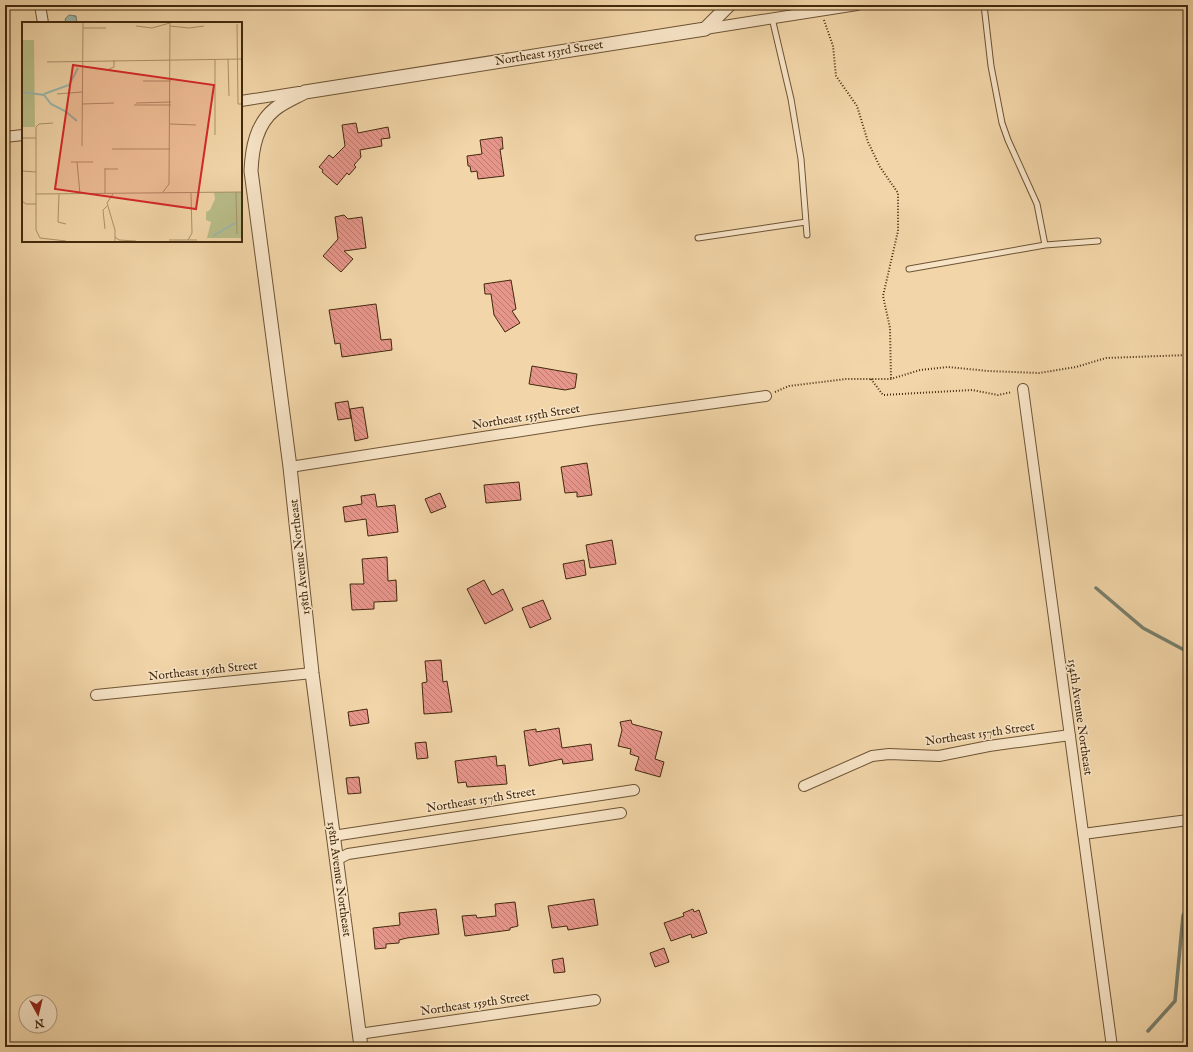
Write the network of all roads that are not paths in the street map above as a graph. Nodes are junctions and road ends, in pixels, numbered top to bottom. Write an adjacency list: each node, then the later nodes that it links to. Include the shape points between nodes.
1 (40, 5): 6 (street)
2 (729, 5): 7 (street)
3 (857, 5): 5 (street, Northeast 153rd Street)
4 (984, 5): 16 (lane, via 991,66 1002,123 1037,204)
5 (772, 18): 7 (street, Northeast 153rd Street); 12 (lane, via 791,98 801,158)
6 (43, 22)
7 (705, 29): 8 (street, Northeast 153rd Street)
8 (305, 92): 9 (street, Northeast 153rd Street); 20 (street, 158th Avenue Northeast, via 274,109 260,127 252,147 251,171)
9 (242, 102)
10 (22, 135): 11 (street)
11 (5, 137)
12 (806, 222): 13 (lane); 14 (lane)
13 (807, 235)
14 (698, 238)
15 (1098, 241): 16 (lane)
16 (1045, 245): 17 (lane)
17 (909, 269)
18 (1023, 390): 23 (street, 154th Avenue Northeast)
19 (766, 396): 20 (street, Northeast 155th Street)
20 (290, 467): 21 (street, 158th Avenue Northeast)
21 (312, 673): 22 (street, Northeast 156th Street); 29 (street, 158th Avenue Northeast)
22 (96, 695)
23 (1070, 735): 24 (street, Northeast 157th Street, via 939,756 872,756); 28 (street, 154th Avenue Northeast)
24 (804, 786)
25 (634, 790): 29 (street, Northeast 157th Street)
26 (621, 813): 30 (street, via 348,854)
27 (1188, 820): 28 (street)
28 (1083, 834): 34 (street, 154th Avenue Northeast)
29 (333, 836): 30 (street, 158th Avenue Northeast)
30 (336, 860): 32 (street, 158th Avenue Northeast)
31 (595, 1000): 32 (street, Northeast 159th Street)
32 (359, 1034): 33 (street, 158th Avenue Northeast)
33 (361, 1047)
34 (1112, 1047)

